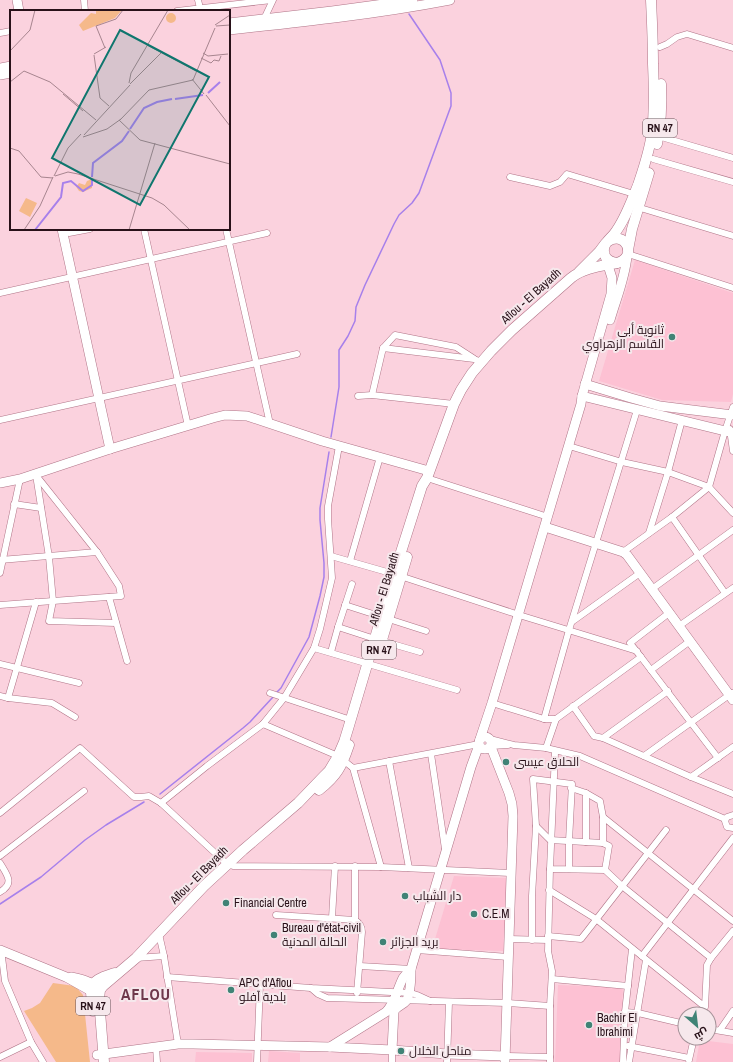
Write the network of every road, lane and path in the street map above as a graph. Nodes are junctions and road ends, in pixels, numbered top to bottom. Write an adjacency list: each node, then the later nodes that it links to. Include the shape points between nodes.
1 (11, 0): 11 (street)
2 (17, 0): 12 (street)
3 (84, 0): 13 (street)
4 (198, 0): 10 (street)
5 (273, 0): 10 (street); 15 (street)
6 (413, 0): 15 (street)
7 (450, 0): 17 (street, via 332,19)
8 (651, 0): 31 (main road, RN 47, via 654,112 648,152)
9 (658, 0): 20 (main road, RN 47)
10 (200, 8): 14 (street)
11 (12, 10)
12 (19, 10)
13 (85, 10)
14 (185, 10)
15 (264, 19): 16 (street)
16 (230, 23)
17 (230, 30)
18 (10, 31): 19 (street)
19 (0, 32)
20 (660, 47): 21 (street, via 688,34); 26 (main road, RN 47, via 661,106)
21 (733, 48)
22 (10, 66): 23 (street)
23 (0, 68)
24 (10, 73): 25 (street)
25 (0, 75)
26 (658, 136): 27 (main road, RN 47); 28 (street)
27 (653, 158): 30 (street); 32 (main road, RN 47)
28 (733, 158)
29 (510, 177): 31 (street, via 550,186 560,182 567,174)
30 (733, 182)
31 (634, 194): 32 (main road, RN 47)
32 (634, 207): 37 (street); 39 (main road, RN 47); 40 (main road, RN 47)
33 (66, 230): 44 (street)
34 (144, 230): 41 (street)
35 (226, 230): 38 (street)
36 (267, 233): 38 (street)
37 (733, 236)
38 (229, 242): 41 (street); 50 (street)
39 (606, 243): 40 (main road, via 614,238 622,240 627,245); 42 (main road, via 604,251); 43 (main road)
40 (628, 254): 42 (main road, via 621,262); 45 (street); 52 (street)
41 (151, 259): 44 (street); 51 (street)
42 (610, 262): 43 (main road, Aflou - El Bayadh / RN 47); 52 (street, via 611,294)
43 (577, 273): 49 (main road, Aflou - El Bayadh / RN 47)
44 (75, 276): 46 (street); 55 (street)
45 (733, 288)
46 (0, 293)
47 (383, 348): 49 (street); 49 (street, via 396,335 456,347); 53 (street)
48 (297, 354): 50 (street)
49 (478, 361): 57 (main road, Aflou - El Bayadh / RN 47)
50 (257, 363): 51 (street); 62 (street)
51 (178, 381): 55 (street); 63 (street)
52 (588, 384): 56 (street); 59 (street, via 660,406)
53 (372, 395): 54 (street); 57 (street)
54 (358, 396)
55 (102, 398): 60 (street); 67 (street)
56 (583, 399): 58 (street); 66 (street)
57 (454, 404): 73 (main road, Aflou - El Bayadh / RN 47)
58 (637, 410): 61 (street); 70 (street)
59 (731, 414): 64 (street)
60 (0, 420)
61 (682, 420): 64 (street); 71 (street)
62 (270, 424): 63 (street, via 247,416 230,415); 65 (street)
63 (188, 426): 67 (street)
64 (730, 432): 68 (street); 76 (street)
65 (339, 446): 69 (street); 89 (street, via 328,506)
66 (569, 446): 70 (street); 80 (street)
67 (113, 448): 72 (street)
68 (733, 452)
69 (380, 457): 73 (street); 92 (street)
70 (622, 462): 71 (street); 85 (street)
71 (668, 472): 76 (street); 84 (street)
72 (35, 474): 74 (street); 78 (street); 86 (street)
73 (428, 475): 80 (street); 95 (main road, Aflou - El Bayadh / RN 47, via 422,486)
74 (20, 479): 75 (street); 77 (street)
75 (0, 483)
76 (710, 487): 79 (street); 81 (street)
77 (14, 504): 78 (street); 91 (street)
78 (41, 508): 90 (street)
79 (733, 513)
80 (548, 517): 82 (street)
81 (672, 517): 84 (street); 88 (street)
82 (545, 527): 85 (street); 106 (street)
83 (733, 530): 88 (street)
84 (649, 533): 87 (street)
85 (596, 543): 87 (street); 108 (street)
86 (97, 552): 90 (street); 100 (street, via 119,586 121,596)
87 (623, 552): 94 (street)
88 (698, 555): 98 (street); 99 (street)
89 (331, 556): 92 (street); 116 (street, via 330,591)
90 (49, 557): 91 (street); 101 (street)
91 (1, 560): 93 (street)
92 (350, 561): 95 (street)
93 (0, 573)
94 (640, 573): 98 (street); 108 (street)
95 (398, 575): 106 (street); 107 (main road, Aflou - El Bayadh / RN 47)
96 (352, 584): 104 (street)
97 (733, 588): 99 (street)
98 (652, 589): 105 (street)
99 (725, 593): 110 (street)
100 (109, 597): 101 (street); 109 (street)
101 (53, 600): 102 (street); 109 (street, via 49,621)
102 (36, 602): 103 (street); 124 (street)
103 (0, 605)
104 (345, 605): 107 (street); 111 (street)
105 (669, 613): 110 (street); 117 (street, via 630,642)
106 (519, 615): 112 (street); 134 (street)
107 (385, 617): 113 (street); 114 (main road, Aflou - El Bayadh / RN 47)
108 (573, 621): 112 (street)
109 (116, 623): 121 (street)
110 (679, 626): 115 (street)
111 (338, 627): 114 (street); 118 (street)
112 (570, 630): 117 (street); 137 (street)
113 (426, 631)
114 (378, 640): 119 (street); 123 (main road, Aflou - El Bayadh / RN 47)
115 (690, 641): 125 (street); 131 (street)
116 (314, 648): 118 (street); 132 (street)
117 (637, 651): 120 (street)
118 (331, 652): 123 (street)
119 (420, 652)
120 (641, 657): 125 (street); 135 (street)
121 (127, 661)
122 (0, 664): 124 (street)
123 (371, 664): 127 (street); 139 (main road, Aflou - El Bayadh / RN 47); 149 (main road, Aflou - El Bayadh / RN 47)
124 (16, 668): 126 (street); 133 (street)
125 (651, 670): 128 (street)
126 (80, 683)
127 (457, 690)
128 (668, 691): 140 (street); 142 (street)
129 (270, 693): 132 (street)
130 (0, 696): 133 (street)
131 (732, 696): 140 (street)
132 (283, 697): 139 (street); 141 (street)
133 (8, 698): 136 (street, via 52,703)
134 (492, 703): 137 (street); 143 (street, via 488,714)
135 (573, 706): 138 (street); 142 (street, via 594,736)
136 (75, 717)
137 (544, 719): 138 (street)
138 (556, 719): 145 (street)
139 (351, 720): 149 (main road, Aflou - El Bayadh / RN 47)
140 (691, 722): 148 (street); 150 (street)
141 (263, 724): 149 (street); 159 (street)
142 (603, 738): 148 (street)
143 (486, 744): 145 (street); 147 (street); 172 (street, via 471,767); 185 (street, via 496,759 512,804)
144 (733, 747): 150 (street)
145 (546, 748): 146 (street)
146 (556, 751): 154 (street); 163 (street, via 580,756)
147 (431, 754): 151 (street); 172 (street)
148 (644, 756): 153 (street)
149 (341, 758): 152 (street); 176 (main road, Aflou - El Bayadh / RN 47, via 298,803)
150 (718, 758): 153 (street)
151 (390, 762): 152 (street); 180 (street)
152 (353, 768): 179 (street)
153 (691, 778): 158 (street)
154 (554, 781): 155 (street, via 572,784); 164 (street, via 533,779); 168 (street)
155 (572, 788): 157 (street); 169 (street)
156 (84, 791): 174 (street)
157 (586, 793): 162 (street, via 600,801); 170 (street)
158 (733, 794)
159 (161, 803): 160 (street, via 149,796 134,797 80,748); 176 (street)
160 (0, 813)
161 (733, 815): 163 (street)
162 (604, 817): 171 (street); 173 (street)
163 (726, 819): 165 (street, via 726,825)
164 (536, 826): 168 (street); 200 (street)
165 (733, 828)
166 (666, 830): 173 (street)
167 (733, 838): 188 (street)
168 (550, 840): 169 (street); 182 (street)
169 (569, 841): 170 (street); 183 (street)
170 (586, 842): 171 (street)
171 (603, 843): 184 (street, via 609,846)
172 (446, 853): 181 (street)
173 (648, 853): 186 (street); 188 (street)
174 (0, 856)
175 (0, 863): 189 (street, via 9,880 5,889)
176 (227, 864): 177 (street); 197 (main road, Aflou - El Bayadh / RN 47)
177 (335, 866): 178 (street); 191 (street)
178 (355, 866): 179 (street); 193 (street)
179 (381, 867): 180 (street)
180 (409, 868): 181 (street)
181 (441, 869): 185 (street); 202 (street)
182 (550, 869): 183 (street); 187 (street)
183 (569, 869): 184 (street)
184 (605, 870): 186 (street)
185 (512, 873): 199 (street)
186 (622, 886): 192 (street); 195 (street)
187 (549, 890): 192 (street); 198 (street)
188 (693, 890): 194 (street); 195 (street)
189 (0, 892)
190 (276, 915): 191 (street)
191 (332, 918): 193 (street)
192 (596, 919): 198 (street, via 581,939); 201 (street)
193 (355, 920): 209 (street, via 362,929)
194 (733, 921)
195 (667, 923): 207 (street); 208 (street)
196 (733, 931): 208 (street)
197 (159, 934): 204 (street); 206 (main road, Aflou - El Bayadh / RN 47)
198 (548, 938): 200 (street); 212 (street)
199 (509, 939): 200 (street); 205 (street)
200 (532, 940)
201 (632, 949): 207 (street); 214 (street)
202 (417, 950): 205 (street); 210 (street)
203 (2, 951): 215 (street, via 66,976 84,980); 234 (street, via 5,981)
204 (164, 956): 206 (street); 211 (street)
205 (508, 957): 222 (street)
206 (136, 958): 215 (main road, Aflou - El Bayadh / RN 47, via 103,986)
207 (644, 958): 224 (street); 228 (street)
208 (710, 958): 225 (street, via 707,965)
209 (360, 966): 210 (street); 217 (street)
210 (411, 969): 218 (street, via 404,977); 219 (street)
211 (167, 977): 213 (street); 235 (street)
212 (552, 979): 214 (street); 223 (street)
213 (260, 984): 216 (street); 237 (street)
214 (628, 986): 227 (street)
215 (95, 988): 245 (main road, RN 47, via 98,999)
216 (311, 988): 217 (street); 220 (street, via 320,996 327,998)
217 (358, 991): 218 (street); 220 (street)
218 (396, 996): 219 (street); 220 (street); 233 (street, via 389,1010)
219 (407, 997): 221 (street); 243 (street, via 394,1011)
220 (357, 999)
221 (449, 1002): 222 (street); 246 (street)
222 (507, 1003): 223 (street); 247 (street)
223 (550, 1006): 248 (street)
224 (704, 1006)
225 (705, 1006)
226 (733, 1010): 231 (street)
227 (625, 1012): 228 (street); 236 (street)
228 (638, 1013): 229 (street); 238 (street)
229 (677, 1022)
230 (717, 1030): 231 (street)
231 (720, 1030): 232 (street)
232 (733, 1033)
233 (347, 1037): 241 (street); 242 (street)
234 (31, 1042): 244 (street); 250 (street)
235 (178, 1044): 237 (street); 240 (street)
236 (624, 1045): 238 (street); 254 (street)
237 (258, 1046): 241 (street); 252 (street)
238 (632, 1046): 249 (street); 255 (street)
239 (692, 1046): 249 (street)
240 (156, 1047): 245 (street); 251 (street)
241 (330, 1048): 242 (street)
242 (350, 1049): 243 (street)
243 (392, 1050): 246 (street); 253 (street)
244 (0, 1057)
245 (101, 1058)
246 (447, 1058): 247 (street)
247 (505, 1059): 248 (street)
248 (550, 1059)
249 (689, 1060)
250 (43, 1062)
251 (157, 1062)
252 (257, 1062)
253 (392, 1062)
254 (623, 1062)
255 (629, 1062)

